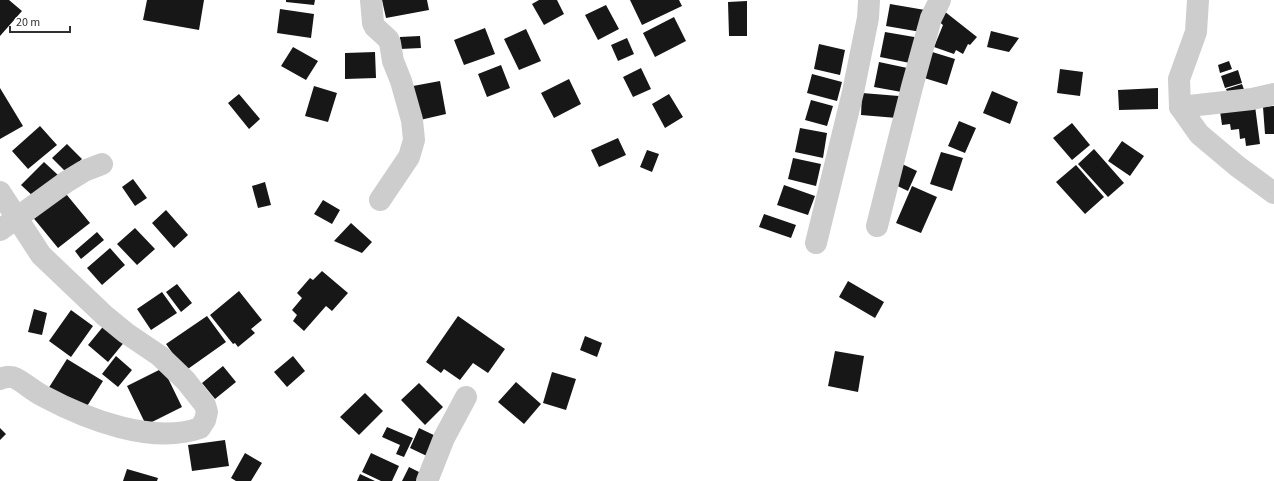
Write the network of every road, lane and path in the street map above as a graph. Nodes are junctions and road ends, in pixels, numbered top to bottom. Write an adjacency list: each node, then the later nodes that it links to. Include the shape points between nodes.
1 (371, 0): 10 (street, via 373,23 390,43 393,61 412,120 414,140 409,157)
2 (869, 0): 13 (street, via 868,18 853,92)
3 (940, 0): 12 (street, via 933,11)
4 (1198, 0): 6 (street, via 1196,32 1179,79)
5 (1274, 94): 6 (street)
6 (1180, 107): 9 (street, via 1199,134)
7 (102, 164): 11 (street, via 66,182)
8 (0, 192): 11 (street)
9 (1274, 193)
10 (380, 200)
11 (8, 224): 14 (street, via 104,315 171,366 191,387 205,405 207,412 200,428 186,432 155,433 128,430 68,409 13,377)
12 (877, 226)
13 (816, 243)
14 (0, 379)
15 (466, 397): 16 (street, via 444,438)
16 (428, 481)

